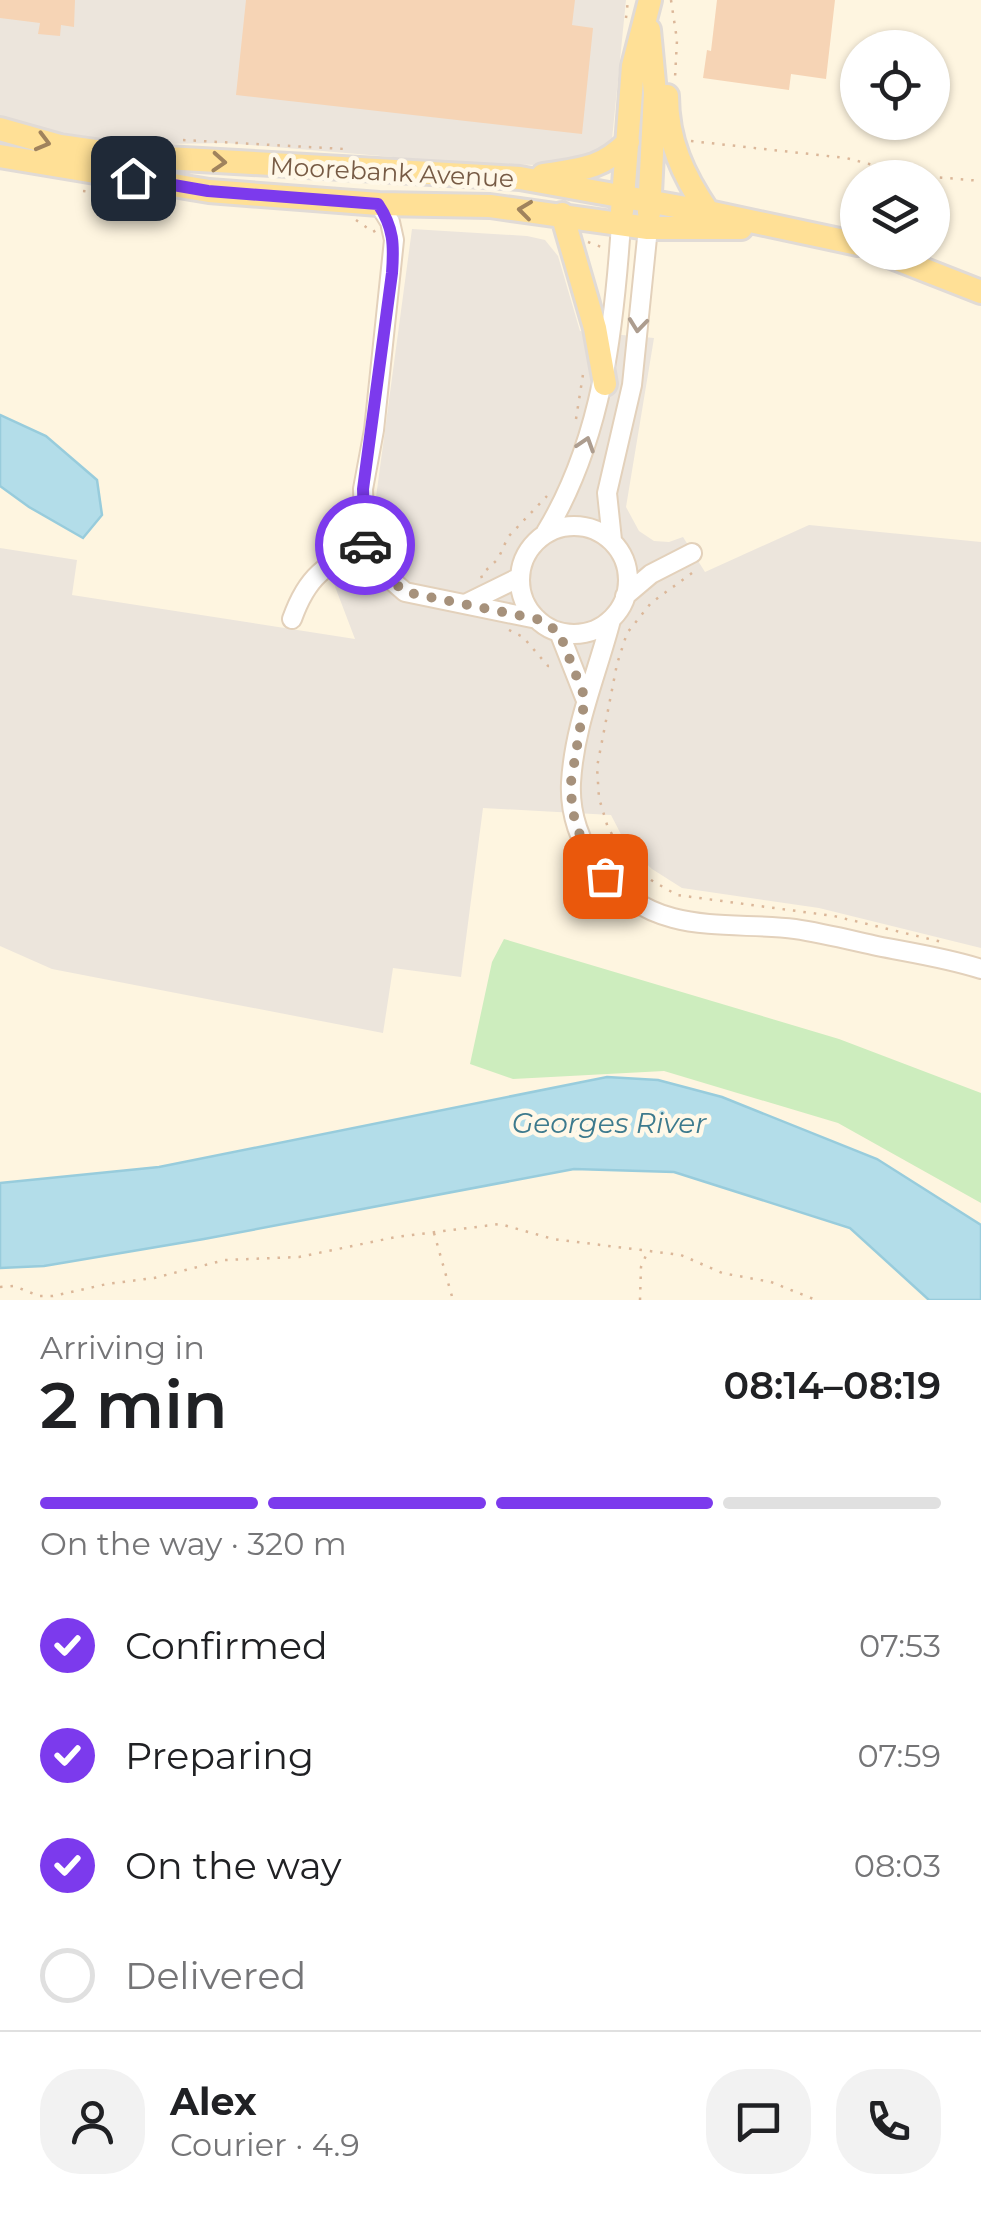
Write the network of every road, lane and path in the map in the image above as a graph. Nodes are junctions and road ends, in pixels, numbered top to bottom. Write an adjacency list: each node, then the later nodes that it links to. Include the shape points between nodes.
1 (628, 0): 3 (path)
2 (671, 0): 4 (path)
3 (641, 12): 8 (main road); 14 (main road, via 655,93); 16 (main road, via 668,66 667,116 679,165)
4 (675, 82)
5 (0, 129): 11 (main road, Moorebank Avenue, one-way to 11, via 130,156)
6 (182, 140): 9 (path)
7 (680, 140): 12 (path)
8 (628, 142): 11 (main road, via 593,168); 13 (main road)
9 (355, 150)
10 (0, 156): 15 (main road, Moorebank Avenue, via 208,191)
11 (520, 178): 13 (main road, Moorebank Avenue)
12 (981, 181)
13 (624, 196): 14 (main road, Moorebank Avenue); 18 (main road)
14 (650, 201): 16 (main road, Moorebank Avenue); 19 (main road)
15 (378, 204): 17 (main road, Moorebank Avenue, one-way to 15); 31 (street, via 394,240 363,489)
16 (708, 212): 20 (main road, Moorebank Avenue)
17 (562, 214): 18 (main road, Moorebank Avenue); 27 (main road)
18 (622, 224): 19 (main road, Moorebank Avenue); 27 (street)
19 (648, 228): 20 (main road, Moorebank Avenue); 32 (street, one-way to 32, via 632,385 607,492)
20 (783, 228): 22 (main road, Moorebank Avenue)
21 (582, 239): 23 (path)
22 (840, 240)
23 (607, 250)
24 (925, 270): 25 (main road)
25 (981, 292)
26 (584, 352): 28 (path)
27 (604, 384): 30 (street, one-way to 27, via 572,484)
28 (576, 425)
29 (548, 495): 36 (path)
30 (546, 532): 32 (street, via 580,525); 37 (street, via 524,559)
31 (366, 546): 39 (street, via 375,566 405,592); 40 (street, via 315,574)
32 (617, 547): 34 (street, via 636,562); 38 (street, via 628,571)
33 (692, 553): 34 (street)
34 (668, 565): 38 (street)
35 (692, 573): 47 (path, via 651,603 627,633 617,664 596,767 608,828 627,856 650,880 678,894 834,916)
36 (481, 574)
37 (520, 577): 39 (street); 41 (street)
38 (625, 596): 42 (street)
39 (464, 604): 41 (street)
40 (292, 619)
41 (537, 619): 44 (street)
42 (610, 620): 44 (street, via 595,630); 46 (street)
43 (507, 628): 45 (path, via 523,636)
44 (559, 632): 46 (street)
45 (548, 666)
46 (585, 698): 48 (street, via 572,810 585,851 627,895 674,918 796,930)
47 (962, 947)
48 (981, 969)
49 (434, 1232): 50 (path, via 500,1224); 52 (path, via 298,1258 226,1260); 54 (path)
50 (648, 1252): 55 (path); 56 (path, via 681,1254)
51 (0, 1287): 52 (path, via 39,1296)
52 (70, 1292): 53 (path)
53 (76, 1300)
54 (453, 1300)
55 (640, 1300)
56 (816, 1300)

